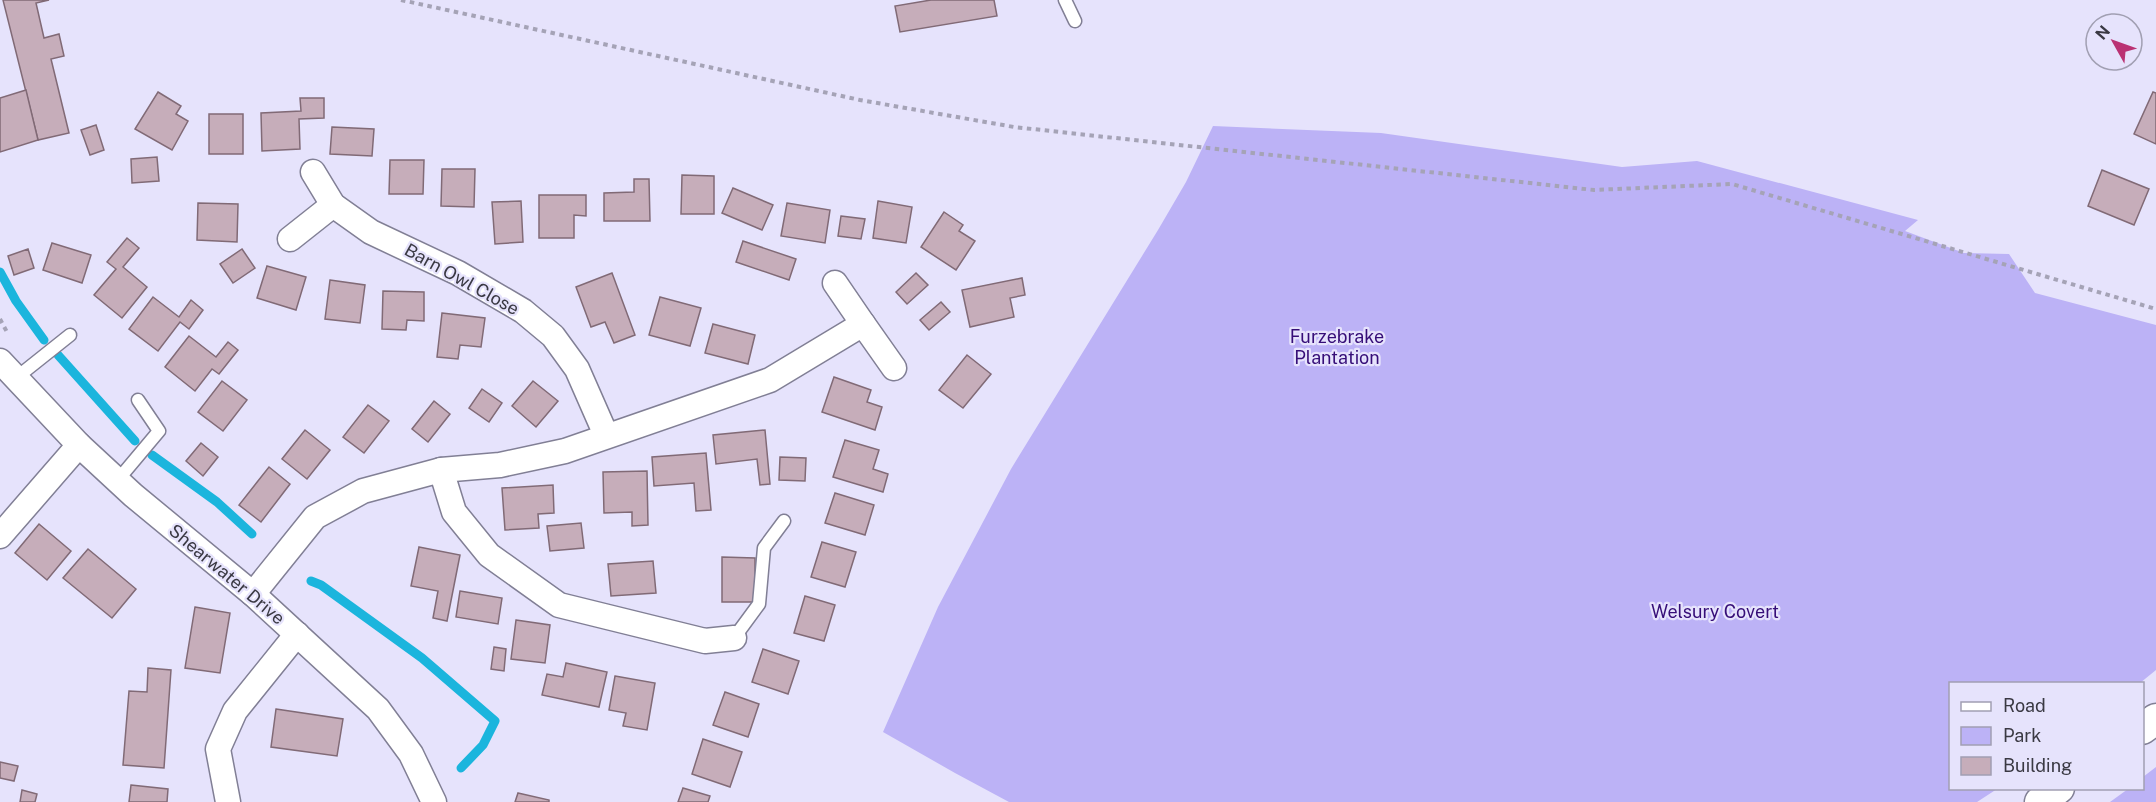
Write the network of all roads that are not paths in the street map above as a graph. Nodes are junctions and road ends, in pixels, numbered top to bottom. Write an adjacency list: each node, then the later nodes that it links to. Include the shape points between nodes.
1 (1065, 0): 2 (lane)
2 (1074, 21)
3 (313, 172): 4 (street, Barn Owl Close)
4 (333, 205): 5 (street); 12 (street, Barn Owl Close, via 371,231 458,273 523,311 553,336 577,369)
5 (290, 239)
6 (836, 283): 7 (street)
7 (862, 324): 9 (street); 12 (street, via 770,380)
8 (70, 335): 10 (lane)
9 (894, 368)
10 (8, 370): 13 (street, Shearwater Drive)
11 (138, 400): 15 (lane, via 159,431)
12 (606, 435): 14 (street, via 565,451)
13 (79, 445): 15 (street, Shearwater Drive); 17 (street)
14 (441, 470): 18 (street, via 363,491 315,517); 20 (street, via 454,512 489,555 559,606 705,641)
15 (117, 481): 18 (street, Shearwater Drive)
16 (784, 521): 20 (lane, via 764,548 759,604)
17 (0, 536)
18 (253, 594): 19 (street, Shearwater Drive)
19 (297, 634): 22 (street, via 235,711 219,749); 23 (street, Shearwater Drive, via 378,709 411,754)
20 (734, 638)
21 (2058, 790): 24 (street)
22 (228, 802)
23 (434, 802)
24 (2040, 802)

